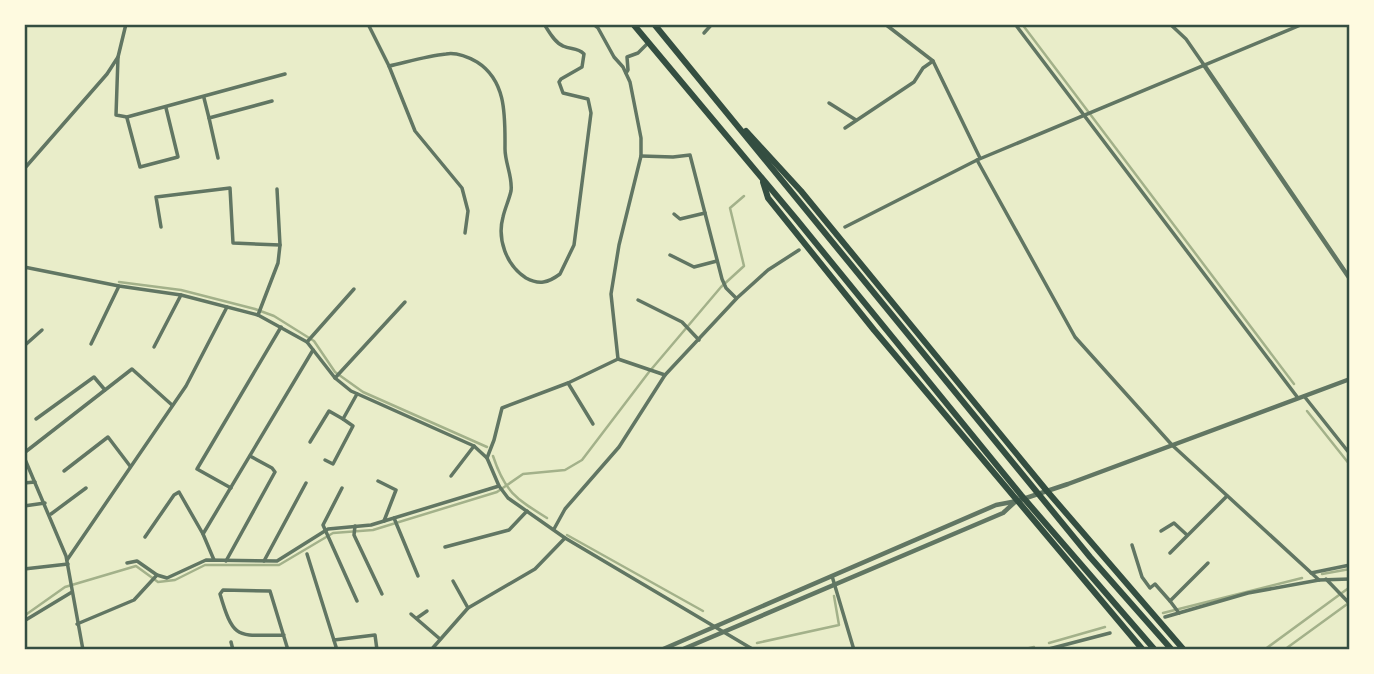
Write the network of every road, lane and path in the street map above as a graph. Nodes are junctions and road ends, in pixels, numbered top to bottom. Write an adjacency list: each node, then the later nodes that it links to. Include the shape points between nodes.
1 (126, 24): 16 (street)
2 (368, 24): 19 (street)
3 (544, 24): 19 (street, via 557,43 584,54 582,66 561,79 560,89 568,96 588,99 591,113 574,245 560,274 541,283 513,267 503,245 502,219 511,183 505,162 506,118 493,75 458,54 447,53)
4 (593, 24): 20 (street)
5 (633, 24): 15 (highway)
6 (654, 24): 22 (highway)
7 (712, 24): 14 (street)
8 (885, 24): 13 (street)
9 (900, 24): 13 (street)
10 (1015, 24): 27 (street)
11 (1170, 24): 18 (street)
12 (1303, 24): 18 (street)
13 (895, 30): 17 (street)
14 (704, 33)
15 (648, 43): 20 (street, via 627,57); 36 (highway)
16 (118, 57): 28 (street, via 116,115); 35 (street)
17 (933, 61): 30 (street, via 914,82); 34 (street)
18 (1204, 65): 27 (street); 48 (street)
19 (388, 66): 42 (street, via 415,131 463,188 468,211)
20 (626, 73): 32 (street, via 640,126)
21 (285, 74): 23 (street)
22 (706, 89): 97 (highway, via 801,191); 168 (highway, via 1090,557)
23 (204, 98): 26 (street); 29 (street)
24 (272, 100): 29 (street)
25 (829, 103): 30 (street)
26 (166, 108): 28 (street); 28 (street, via 178,157 152,164 139,167)
27 (1085, 116): 34 (street); 73 (street)
28 (127, 117)
29 (209, 118): 33 (street)
30 (856, 120): 31 (street)
31 (845, 128)
32 (641, 156): 38 (street, via 690,155); 65 (street, via 612,284)
33 (218, 158)
34 (978, 159): 41 (street); 79 (street, via 1075,337)
35 (24, 169)
36 (761, 177): 99 (highway, via 768,198 790,226); 167 (highway, via 1021,495)
37 (277, 189): 43 (street)
38 (705, 213): 39 (street, via 680,219); 46 (street)
39 (674, 214)
40 (161, 227): 43 (street, via 156,197 230,188 233,243)
41 (845, 227)
42 (465, 233)
43 (279, 245): 56 (street, via 278,263)
44 (799, 250): 52 (street)
45 (670, 255): 46 (street, via 694,267)
46 (717, 261): 52 (street, via 724,284)
47 (24, 267): 49 (street)
48 (1349, 279)
49 (119, 286): 51 (street); 61 (street)
50 (354, 289): 59 (street)
51 (181, 295): 55 (street); 63 (street)
52 (737, 298): 60 (street)
53 (638, 300): 60 (street, via 687,327)
54 (405, 302): 67 (street)
55 (227, 307): 56 (street); 74 (street)
56 (259, 312): 57 (street)
57 (281, 327): 59 (street); 95 (street, via 197,469)
58 (42, 330): 62 (street)
59 (309, 340): 64 (street)
60 (699, 340): 66 (street)
61 (91, 344)
62 (24, 346)
63 (154, 347)
64 (313, 350): 67 (street); 83 (street)
65 (618, 359): 66 (street); 69 (street)
66 (665, 375): 107 (street, via 619,447 565,509)
67 (337, 376): 71 (street)
68 (1349, 379): 72 (street)
69 (568, 383): 77 (street); 84 (street, via 502,408)
70 (105, 390): 74 (street, via 132,369); 75 (street, via 94,377); 82 (street)
71 (357, 394): 76 (street); 80 (street)
72 (1304, 396): 73 (street); 81 (street)
73 (1298, 398): 79 (street)
74 (172, 405): 86 (street)
75 (36, 419)
76 (343, 419): 78 (street, via 329,411); 85 (street, via 353,426 333,464)
77 (593, 424)
78 (310, 442)
79 (1172, 445): 97 (street); 98 (street)
80 (474, 446): 84 (street); 88 (street)
81 (1349, 454)
82 (24, 455): 90 (street)
83 (250, 456): 95 (street); 119 (street, via 275,472)
84 (486, 458): 93 (street)
85 (326, 460)
86 (130, 466): 87 (street, via 108,437); 121 (street)
87 (64, 471)
88 (451, 476)
89 (378, 481): 104 (street, via 396,490)
90 (35, 482): 91 (street); 100 (street)
91 (24, 483)
92 (306, 483): 120 (street)
93 (500, 487): 102 (street); 105 (street)
94 (86, 488): 103 (street)
95 (231, 488): 109 (street)
96 (342, 488): 110 (street, via 323,525)
97 (1047, 491): 99 (street); 169 (highway)
98 (1227, 496): 111 (street); 126 (street)
99 (1017, 501): 128 (street, via 996,505); 134 (street, via 1003,513); 166 (highway)
100 (45, 503): 101 (street); 103 (street)
101 (24, 506)
102 (527, 511): 107 (street); 115 (street, via 509,530)
103 (50, 515): 121 (street)
104 (384, 521): 105 (street); 106 (street)
105 (395, 521): 127 (street)
106 (355, 528): 110 (street); 136 (street, via 354,535)
107 (554, 529): 113 (street)
108 (1161, 531): 111 (street, via 1174,523)
109 (203, 534): 112 (street, via 179,492); 118 (street)
110 (326, 534): 120 (street, via 284,559); 137 (street)
111 (1187, 536): 116 (street)
112 (145, 537)
113 (565, 538): 140 (street, via 535,569); 148 (street)
114 (1132, 545): 138 (street, via 1142,577)
115 (445, 547)
116 (1170, 553)
117 (307, 554): 153 (street)
118 (214, 560): 119 (street); 129 (street, via 199,561 167,578)
119 (226, 561): 120 (street)
120 (264, 561)
121 (67, 562): 125 (street); 135 (street)
122 (127, 563): 129 (street, via 137,561)
123 (1208, 563): 138 (street)
124 (1349, 565): 126 (street)
125 (24, 569)
126 (1311, 573): 132 (street)
127 (418, 576)
128 (832, 576): 134 (street); 148 (street)
129 (155, 578): 147 (street, via 134,600)
130 (1326, 579): 131 (street); 132 (street); 139 (street)
131 (1349, 579)
132 (1319, 580): 142 (street)
133 (453, 581): 140 (street)
134 (835, 584): 149 (street); 164 (street)
135 (71, 587): 146 (street); 147 (street)
136 (382, 594)
137 (357, 601)
138 (1170, 601): 142 (street)
139 (1349, 603)
140 (468, 608): 152 (street)
141 (427, 611): 145 (street)
142 (1178, 611): 144 (street)
143 (411, 614): 145 (street)
144 (1165, 617)
145 (416, 619): 152 (street)
146 (24, 621)
147 (77, 624): 155 (street)
148 (715, 626): 149 (street); 161 (street)
149 (723, 631): 162 (street); 163 (street)
150 (1110, 633): 165 (street)
151 (284, 635): 151 (street, via 244,635 235,630 227,621 219,594 223,590 270,591); 157 (street)
152 (440, 639): 160 (street)
153 (334, 640): 158 (street); 159 (street, via 375,635)
154 (231, 642): 156 (street)
155 (83, 649)
156 (233, 649)
157 (288, 649)
158 (337, 649)
159 (377, 649)
160 (431, 649)
161 (661, 649)
162 (681, 649)
163 (754, 649)
164 (854, 649)
165 (1045, 649)
166 (1143, 649)
167 (1155, 649)
168 (1172, 649)
169 (1184, 649)

